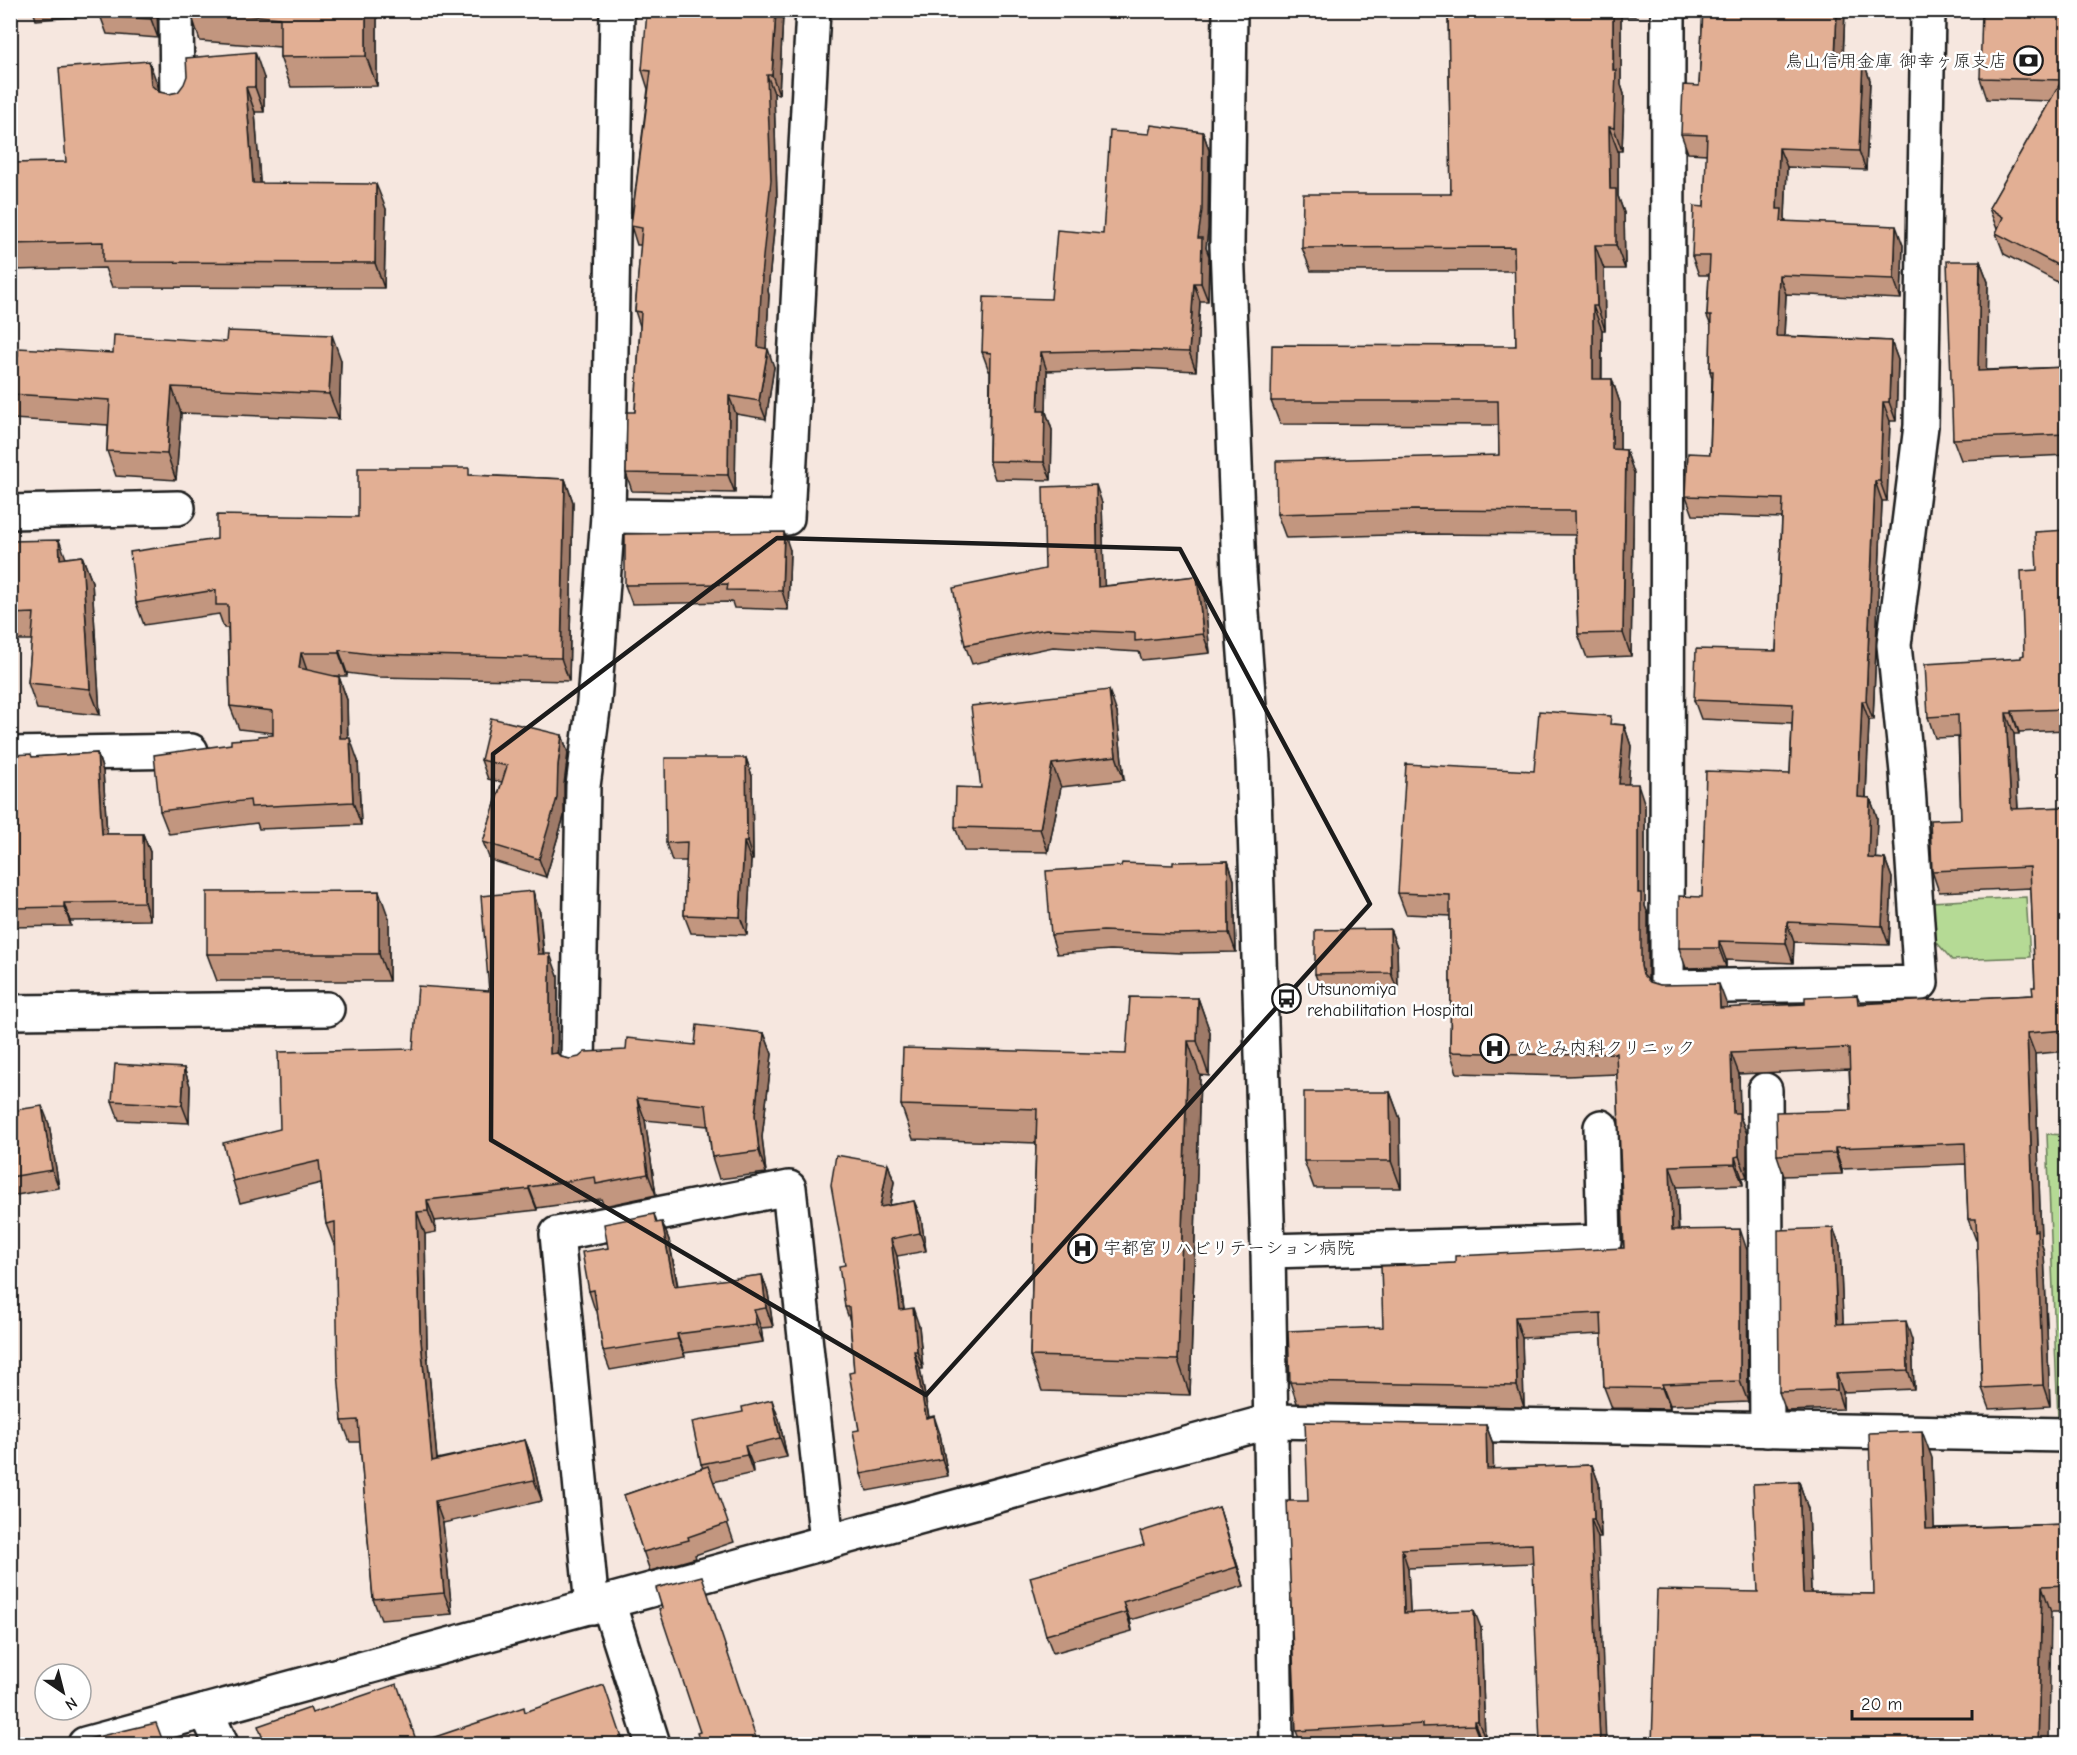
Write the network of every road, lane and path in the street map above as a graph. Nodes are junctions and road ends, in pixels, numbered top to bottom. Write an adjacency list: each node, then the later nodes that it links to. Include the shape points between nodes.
1 (176, 10): 7 (street)
2 (617, 10): 10 (street)
3 (813, 10): 10 (street, via 787,518)
4 (1230, 10): 18 (street, via 1227,245 1239,572 1253,760)
5 (1668, 10): 6 (street, via 1666,987 1921,983 1894,645 1921,426)
6 (1928, 10)
7 (177, 101)
8 (178, 508): 9 (street)
9 (10, 512)
10 (608, 516): 15 (street, via 594,702 583,786)
11 (191, 751): 12 (street)
12 (10, 753)
13 (327, 1009): 14 (street)
14 (10, 1012)
15 (578, 1062)
16 (1766, 1090): 20 (street)
17 (1601, 1127): 18 (street, via 1604,1242)
18 (1268, 1251): 19 (street)
19 (1271, 1421): 20 (street); 22 (street); 28 (street)
20 (1767, 1430): 21 (street)
21 (2067, 1435)
22 (827, 1542): 23 (street); 23 (street, via 789,1188 557,1234)
23 (600, 1604): 24 (street); 27 (street)
24 (206, 1711): 25 (street); 26 (street)
25 (86, 1744)
26 (221, 1744)
27 (653, 1744)
28 (1276, 1744)

